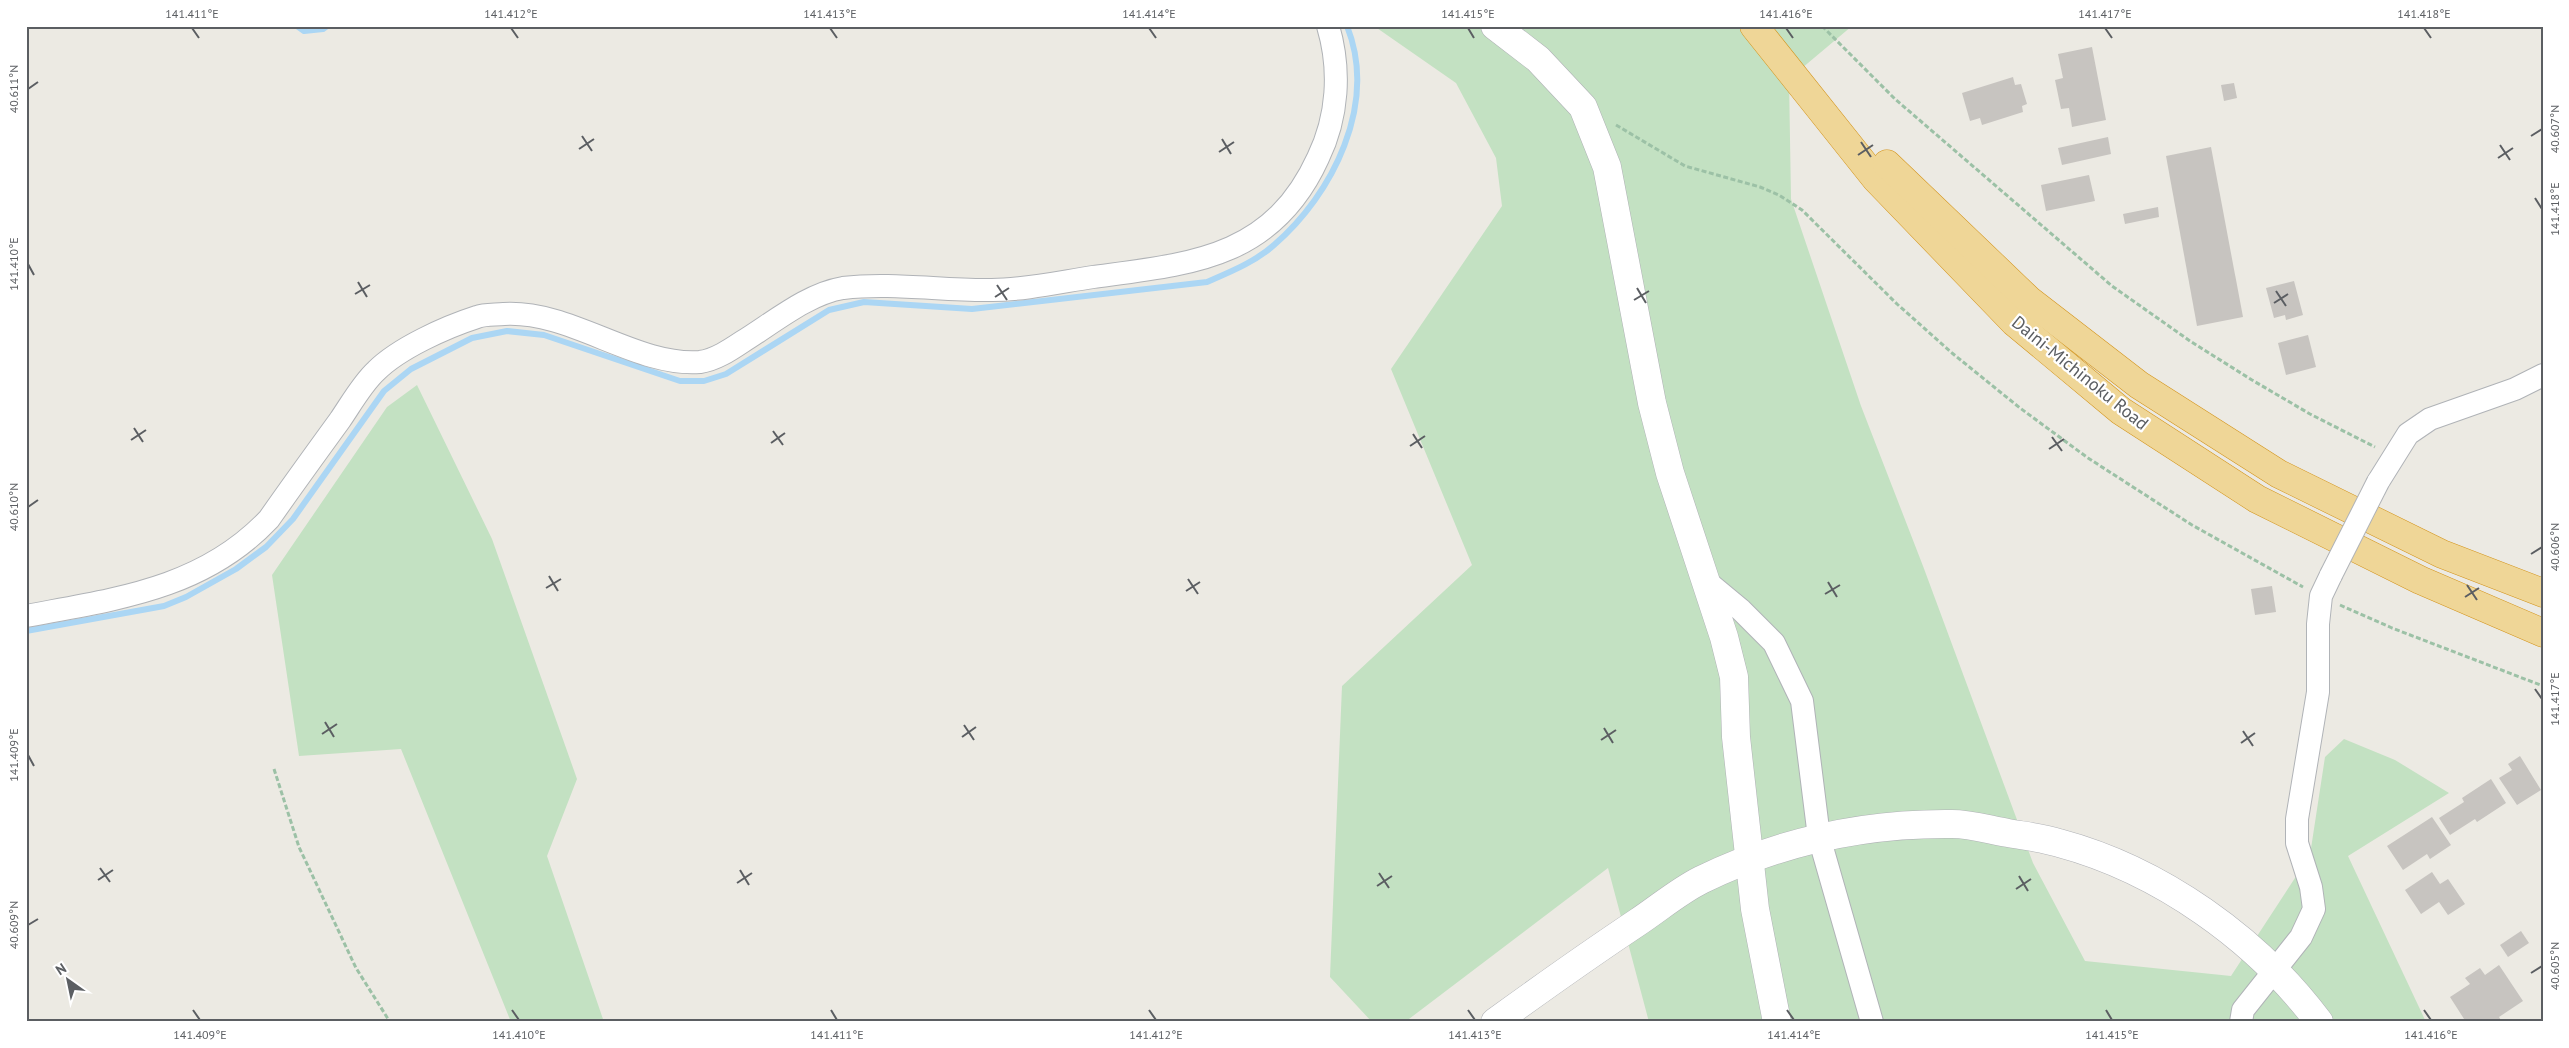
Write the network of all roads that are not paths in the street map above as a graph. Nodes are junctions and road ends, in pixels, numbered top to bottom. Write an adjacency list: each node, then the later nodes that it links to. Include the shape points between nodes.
1 (1328, 26): 7 (street, via 1336,76 1334,111 1327,140 1294,200 1268,225 1238,246 1209,258 1172,266 994,290 868,286 840,289 816,296 724,354 702,362 652,355 543,316 480,316 404,351 376,371 269,519 232,554 153,590)
2 (1495, 26): 5 (street, via 1538,59 1583,107 1608,167 1652,403 1670,473)
3 (1755, 28): 6 (highway, Daini-Michinoku Road, via 1891,168 2022,293 2139,385 2279,474 2442,554); 8 (highway, Daini-Michinoku Road, via 1876,179 2014,322 2121,411 2257,499 2420,580)
4 (2543, 375): 11 (street, bridge, via 2515,389 2430,420 2408,434 2378,482 2321,596 2318,692 2297,819 2297,843 2311,887 2314,909 2301,937)
5 (1706, 581): 9 (street, via 1742,610 1774,643 1802,701); 10 (street, via 1734,676 1736,737)
6 (2543, 593)
7 (26, 616)
8 (2543, 633)
9 (1819, 837): 10 (street); 11 (street, via 1868,828 1955,824 2059,843 2137,872 2222,923); 14 (street)
10 (1751, 859): 12 (street, via 1699,881); 13 (street, via 1755,909)
11 (2275, 969): 15 (street, via 2242,1010); 16 (street, via 2297,991)
12 (1495, 1022)
13 (1776, 1022)
14 (1872, 1022)
15 (2241, 1022)
16 (2319, 1022)

